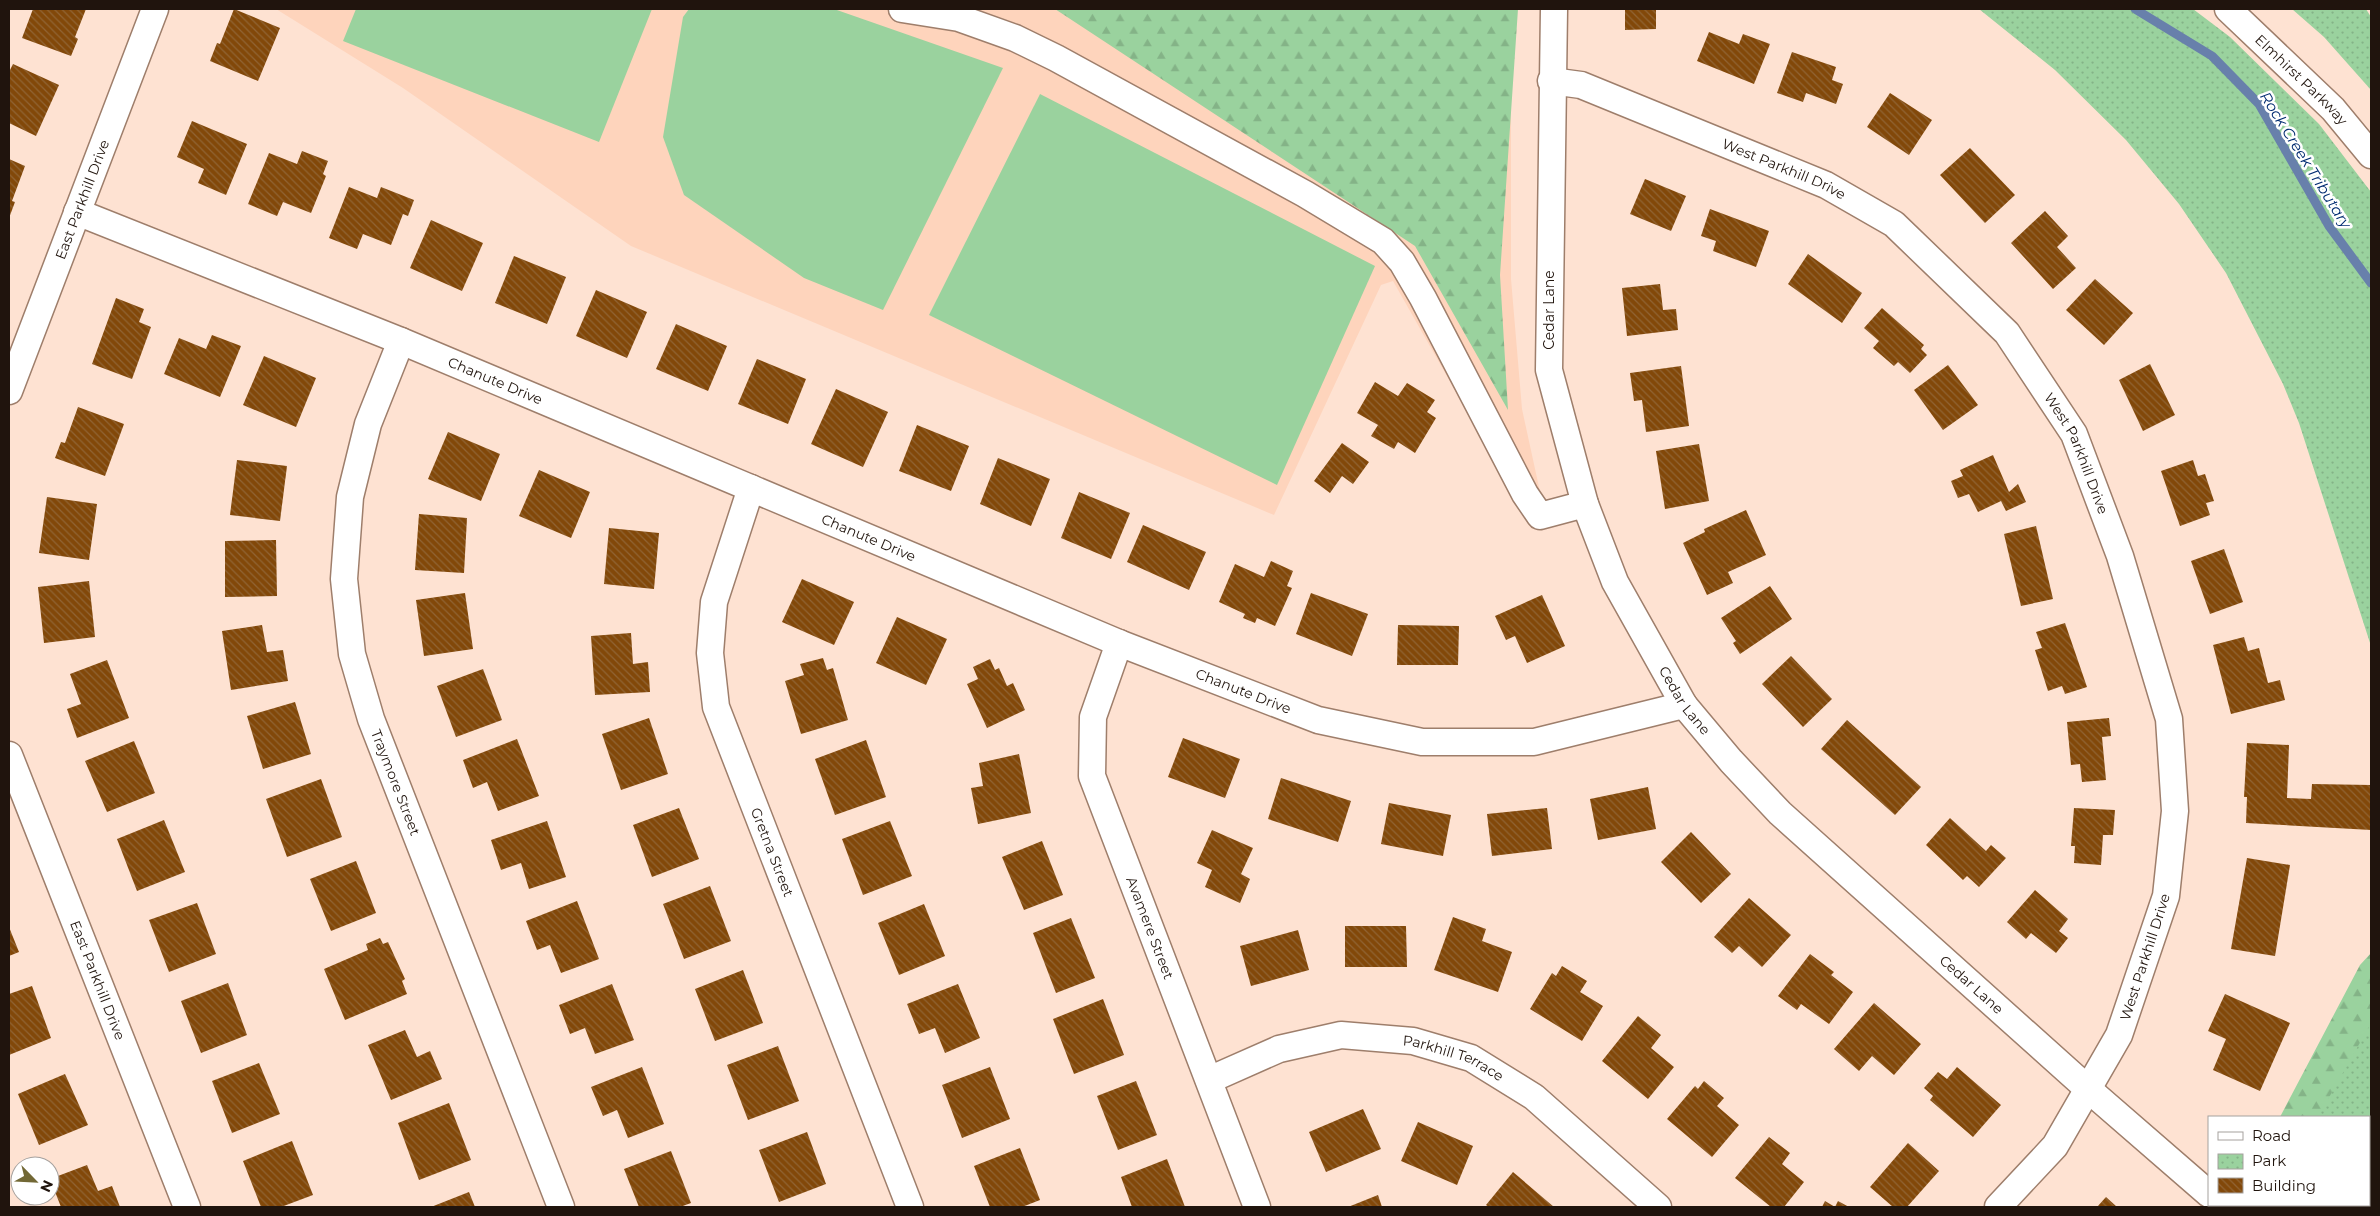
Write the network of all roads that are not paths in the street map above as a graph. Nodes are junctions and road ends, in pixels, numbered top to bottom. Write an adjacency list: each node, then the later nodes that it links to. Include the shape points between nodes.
1 (155, 9): 7 (street, East Parkhill Drive)
2 (902, 9): 11 (street, via 959,18 1015,38 1296,190 1382,241 1402,262 1423,298 1524,494 1540,516)
3 (1554, 9): 5 (street, Cedar Lane)
4 (2228, 9): 6 (street, Elmhirst Parkway, via 2333,109)
5 (1551, 81): 11 (street, Cedar Lane, via 1549,370); 16 (street, West Parkhill Drive, via 1581,86 1826,185 1894,224 2007,333 2074,434 2120,556 2169,719 2175,811 2166,896 2119,1035)
6 (2371, 155)
7 (77, 212): 8 (street, Chanute Drive); 9 (street, East Parkhill Drive)
8 (401, 341): 10 (street, Chanute Drive); 19 (street, Traymore Street, via 368,424 350,496 344,580 352,654 371,719)
9 (9, 391)
10 (751, 488): 12 (street, Chanute Drive); 20 (street, Gretna Street, via 714,602 710,653 716,707)
11 (1585, 504): 13 (street, Cedar Lane, via 1615,582)
12 (1119, 643): 13 (street, Chanute Drive, via 1318,720 1422,742 1534,742); 15 (street, Avamere Street, via 1093,717 1092,776)
13 (1684, 705): 16 (street, Cedar Lane, via 1780,813)
14 (9, 755): 18 (street, East Parkhill Drive)
15 (1209, 1080): 21 (street, Avamere Street); 22 (street, Parkhill Terrace, via 1280,1049 1341,1035 1413,1041 1471,1058 1534,1097)
16 (2088, 1089): 17 (street, Cedar Lane); 23 (street, via 2055,1146)
17 (2208, 1193)
18 (187, 1207)
19 (561, 1207)
20 (910, 1207)
21 (1257, 1207)
22 (1658, 1207)
23 (1998, 1207)

